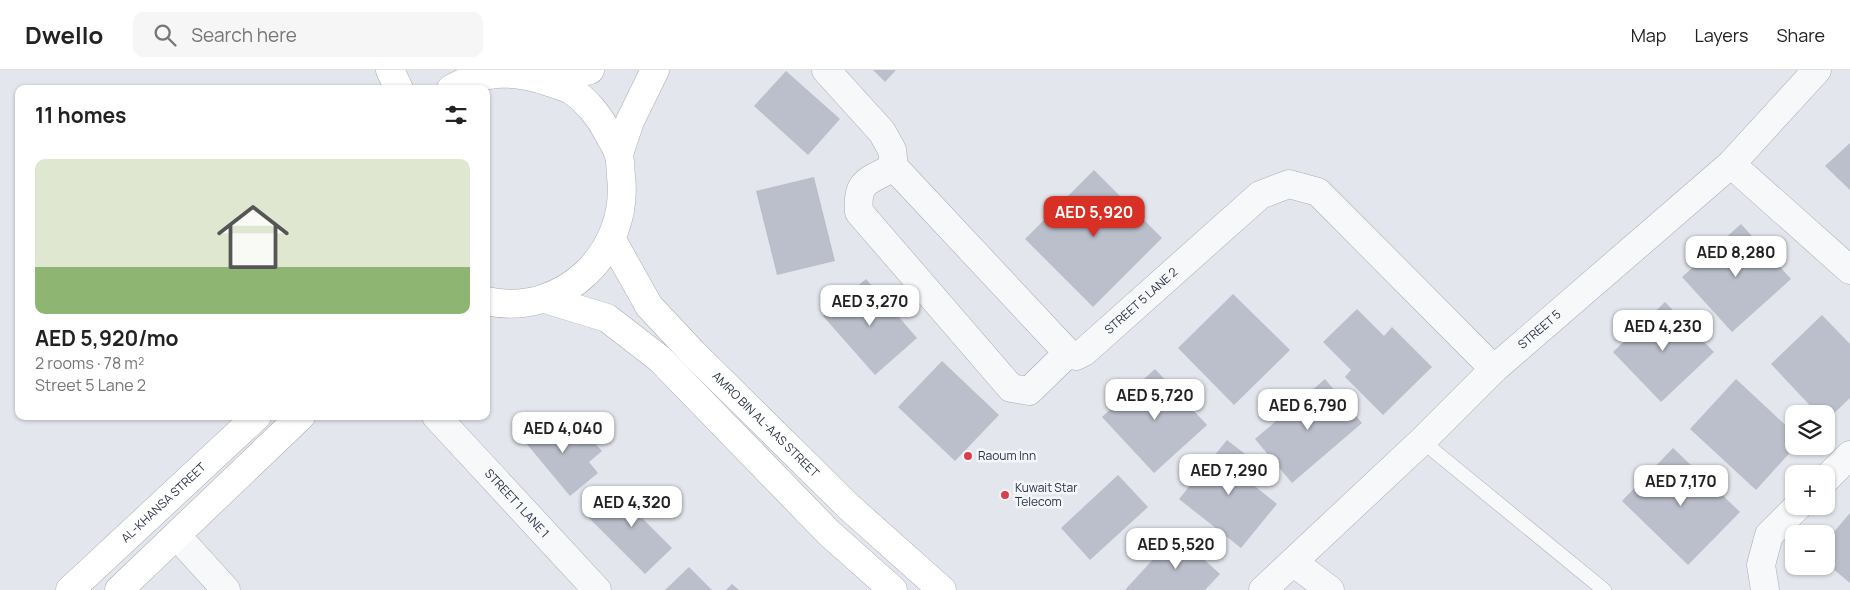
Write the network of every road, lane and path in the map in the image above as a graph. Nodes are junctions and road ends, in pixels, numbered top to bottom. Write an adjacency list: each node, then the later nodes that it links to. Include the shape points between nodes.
1 (390, 70): 8 (main road)
2 (590, 70): 6 (main road)
3 (655, 70): 9 (main road, via 630,121)
4 (826, 70): 11 (street, via 882,132 892,150)
5 (1817, 70): 10 (street, STREET 5)
6 (533, 75): 7 (main road, via 502,72); 9 (main road, via 571,90 600,118)
7 (460, 79)
8 (397, 85)
9 (619, 154): 12 (main road, via 624,197)
10 (1731, 164): 13 (street); 17 (street, STREET 5)
11 (894, 167): 16 (street); 16 (street, via 865,183 858,194 859,212 1011,388 1029,392)
12 (612, 240): 14 (main road, via 595,265 573,285); 32 (main road, AMRO BIN AL-AAS STREET, via 649,306 680,340 849,507)
13 (1850, 270)
14 (545, 299): 15 (main road, via 503,305); 31 (main road, via 607,318 660,360 829,533)
15 (490, 302)
16 (1068, 353): 17 (street, STREET 5 LANE 2, via 1076,356 1084,352 1260,195 1289,184 1318,192)
17 (1494, 369): 21 (street, STREET 5)
18 (253, 420): 27 (main road, AL-KHANSA STREET)
19 (298, 420): 25 (main road)
20 (440, 420): 30 (street, STREET 1 LANE 1)
21 (1422, 441): 26 (street, STREET 5); 35 (lane)
22 (1850, 455): 23 (street)
23 (1835, 470)
24 (1789, 515): 36 (street, via 1769,535 1761,565)
25 (177, 536): 28 (main road); 29 (street)
26 (1293, 562): 33 (street, STREET 5); 34 (street)
27 (70, 590)
28 (119, 590)
29 (226, 590)
30 (597, 590)
31 (893, 590)
32 (942, 590)
33 (1263, 590)
34 (1330, 590)
35 (1604, 590)
36 (1765, 590)

